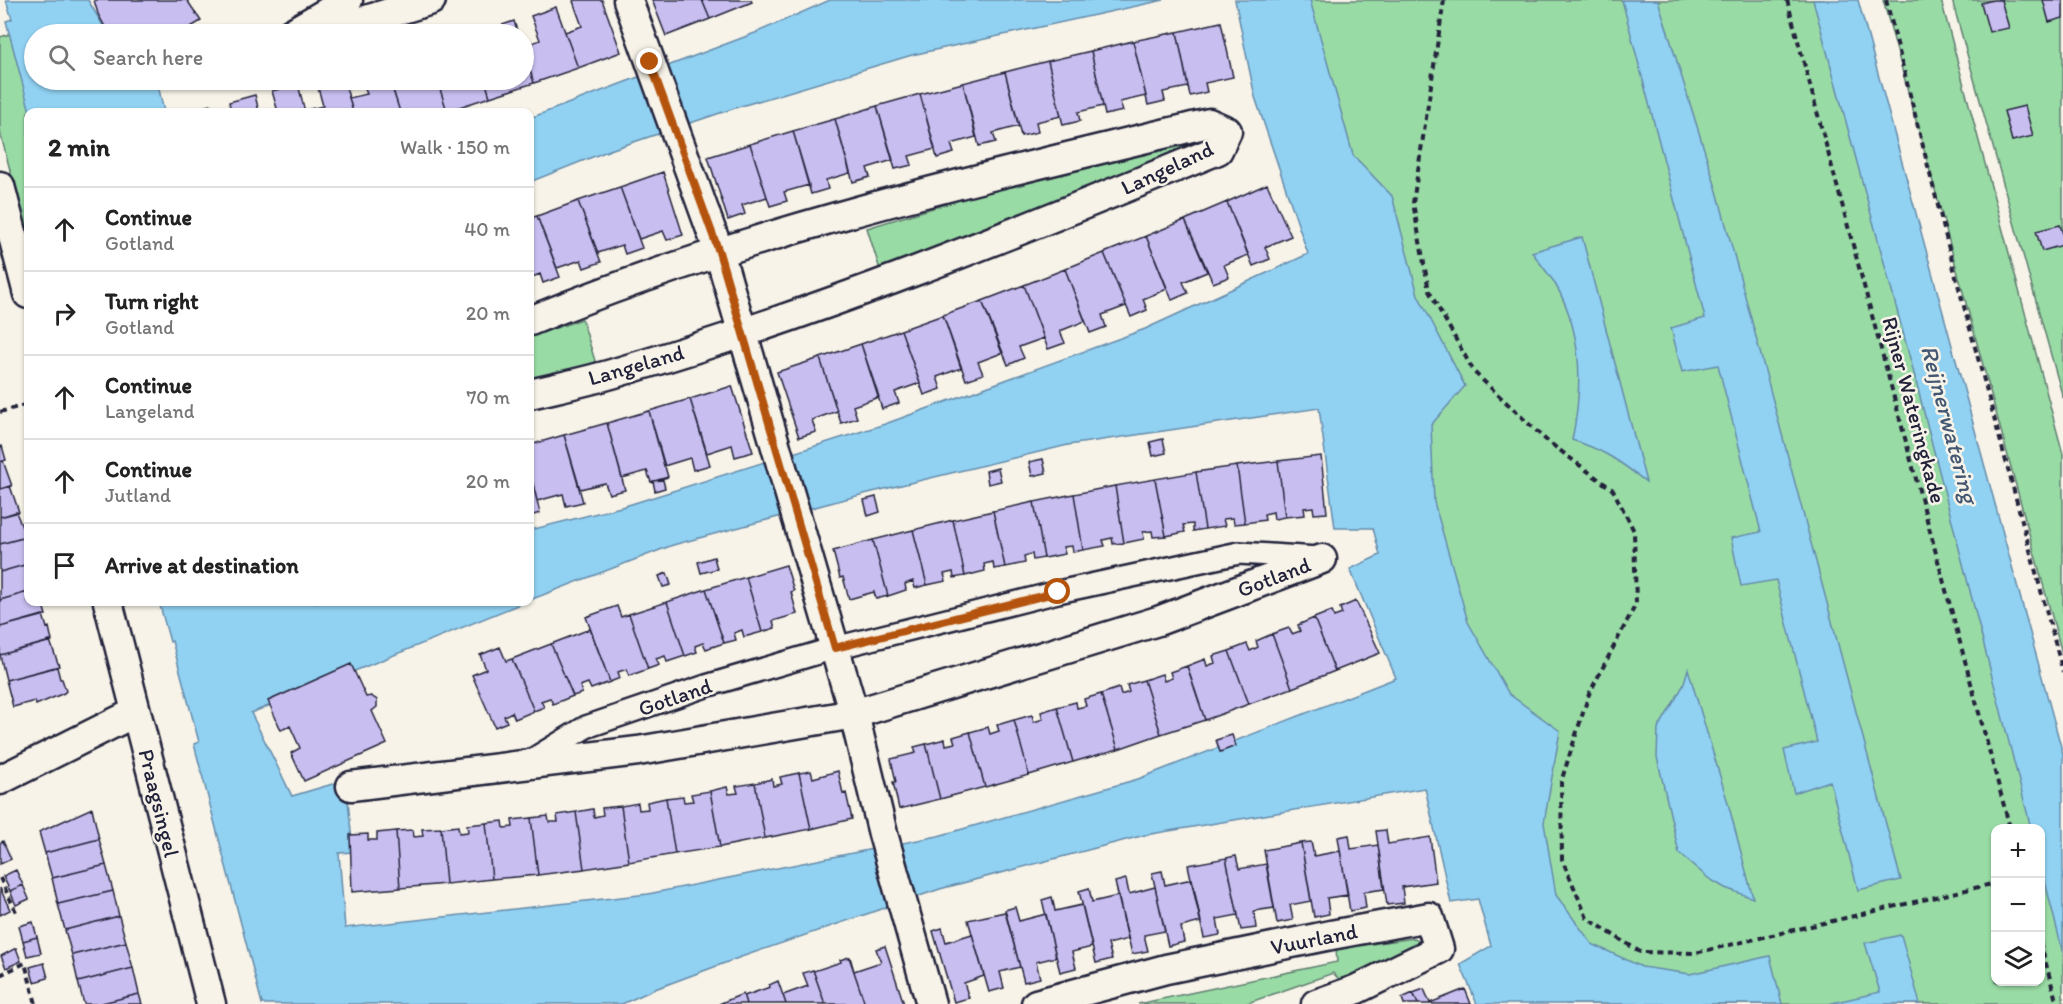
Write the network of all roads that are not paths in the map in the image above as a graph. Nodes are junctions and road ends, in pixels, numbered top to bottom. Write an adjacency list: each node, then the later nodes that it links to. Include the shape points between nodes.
1 (348, 0): 4 (street)
2 (431, 0): 5 (street)
3 (628, 0): 7 (street)
4 (307, 24)
5 (353, 24)
6 (0, 186): 8 (street)
7 (719, 252): 9 (street, Langeland); 10 (street); 10 (street, Langeland, via 931,189 1209,123 1227,131 1218,150 967,252)
8 (24, 279)
9 (534, 319)
10 (742, 333): 11 (street, Langeland, via 616,373); 14 (street)
11 (534, 393)
12 (1322, 559): 14 (street, Gotland, via 1239,553 1058,592); 16 (street, Gotland, via 1158,621)
13 (109, 606): 15 (street, Praagsingel)
14 (835, 648): 16 (street); 17 (street, Gotland, via 706,686 586,728)
15 (136, 712): 18 (street); 20 (street, Praagsingel)
16 (854, 714): 17 (street, Gotland, via 638,751); 21 (street)
17 (524, 764): 19 (street, Gotland)
18 (0, 780)
19 (351, 786)
20 (211, 1004)
21 (931, 1004)
22 (1036, 1004): 23 (street, Vuurland, via 1166,969 1429,917 1439,949 1355,990)
23 (1316, 1004)

